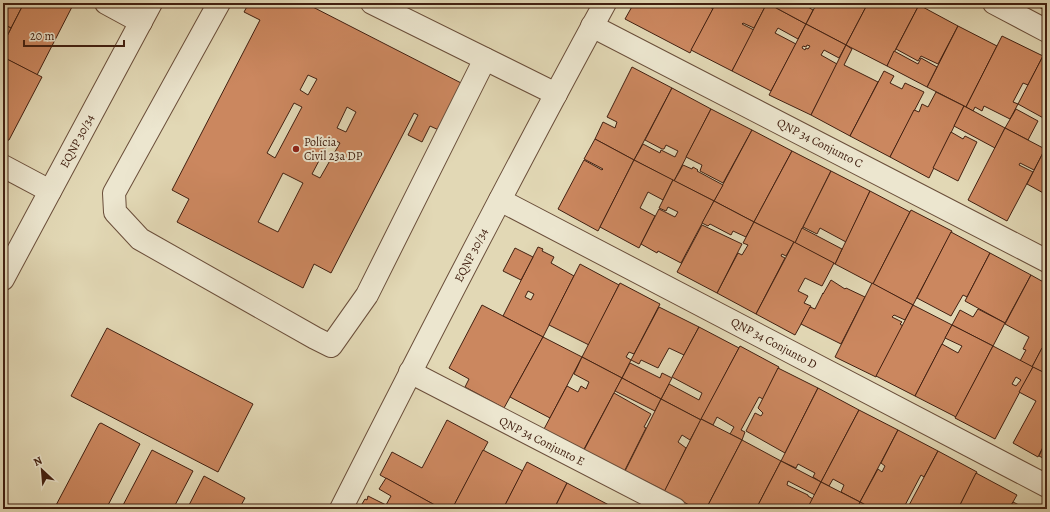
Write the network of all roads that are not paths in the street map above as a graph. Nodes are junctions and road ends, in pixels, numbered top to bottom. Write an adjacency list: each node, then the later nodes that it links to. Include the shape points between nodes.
1 (106, 3): 7 (street)
2 (151, 3): 7 (street, EQNP 30/34)
3 (219, 3): 10 (street, via 114,193 115,212 140,239 331,346 367,295)
4 (372, 3): 10 (street)
5 (605, 3): 8 (street, EQNP 30/34)
6 (994, 3): 9 (street)
7 (141, 22): 13 (street, EQNP 30/34)
8 (592, 26): 11 (street, EQNP 30/34); 15 (street, QNP 34 Conjunto C)
9 (1047, 31)
10 (485, 59): 11 (street)
11 (556, 94): 14 (street, EQNP 30/34)
12 (3, 166): 13 (street)
13 (50, 191): 16 (street, EQNP 30/34)
14 (500, 200): 17 (street, EQNP 30/34); 18 (street, QNP 34 Conjunto D)
15 (1047, 261)
16 (3, 280)
17 (410, 372): 19 (street, EQNP 30/34); 20 (street, QNP 34 Conjunto E)
18 (1047, 486)
19 (341, 509)
20 (675, 509)

